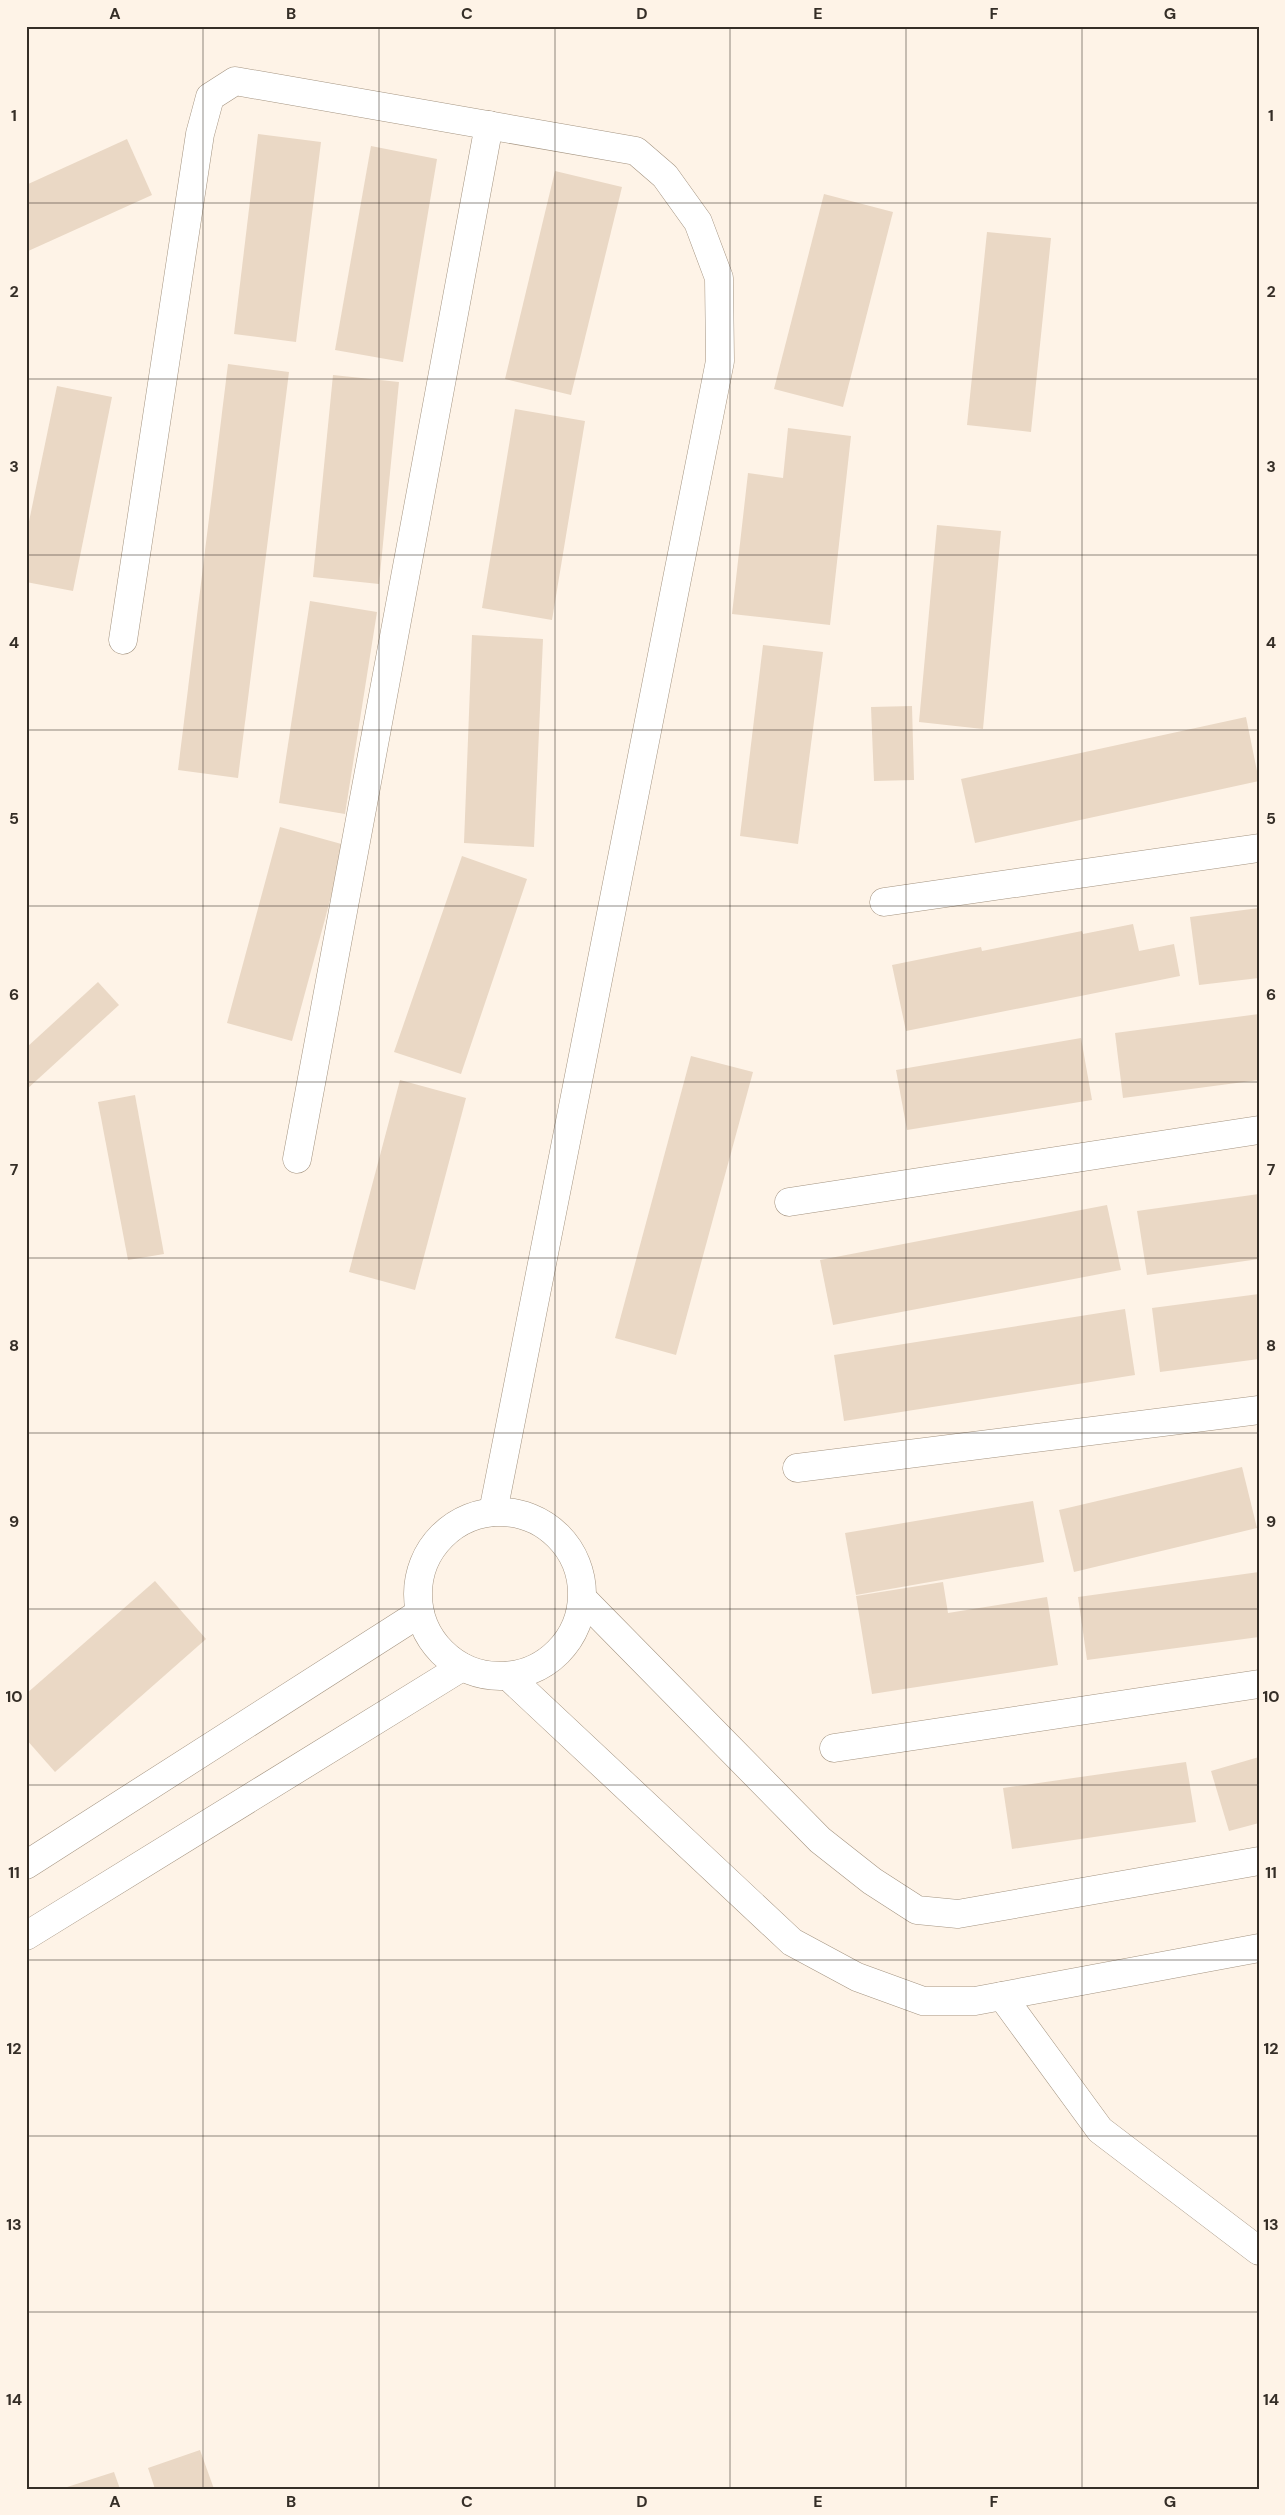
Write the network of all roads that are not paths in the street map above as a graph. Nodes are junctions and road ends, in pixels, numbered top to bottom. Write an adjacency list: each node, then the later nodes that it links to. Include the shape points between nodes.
1 (489, 125): 2 (street, via 235,81 210,98 200,134); 6 (street); 10 (street, via 636,151 665,176 698,222 719,278 720,361)
2 (122, 640)
3 (1259, 848): 4 (street)
4 (884, 902)
5 (1259, 1130): 7 (street)
6 (297, 1159)
7 (789, 1202)
8 (1259, 1410): 9 (street)
9 (797, 1468)
10 (493, 1512): 11 (street, via 516,1513 538,1521 557,1535 572,1554 580,1576); 12 (street, via 470,1518 450,1529 433,1546 421,1574 418,1590)
11 (583, 1599): 14 (street, via 578,1623 567,1643 551,1660 531,1671); 17 (street, via 820,1840 872,1881 917,1910 958,1914)
12 (420, 1612): 13 (street, via 429,1635 443,1653); 18 (street)
13 (462, 1667): 14 (street, via 484,1675); 19 (street)
14 (508, 1676): 21 (street, via 792,1942 857,1977 923,2001 975,2001)
15 (1259, 1684): 16 (street)
16 (834, 1748)
17 (1259, 1862)
18 (26, 1865)
19 (26, 1936)
20 (1259, 1948): 21 (street)
21 (1002, 1996): 22 (street, via 1100,2130)
22 (1259, 2252)

